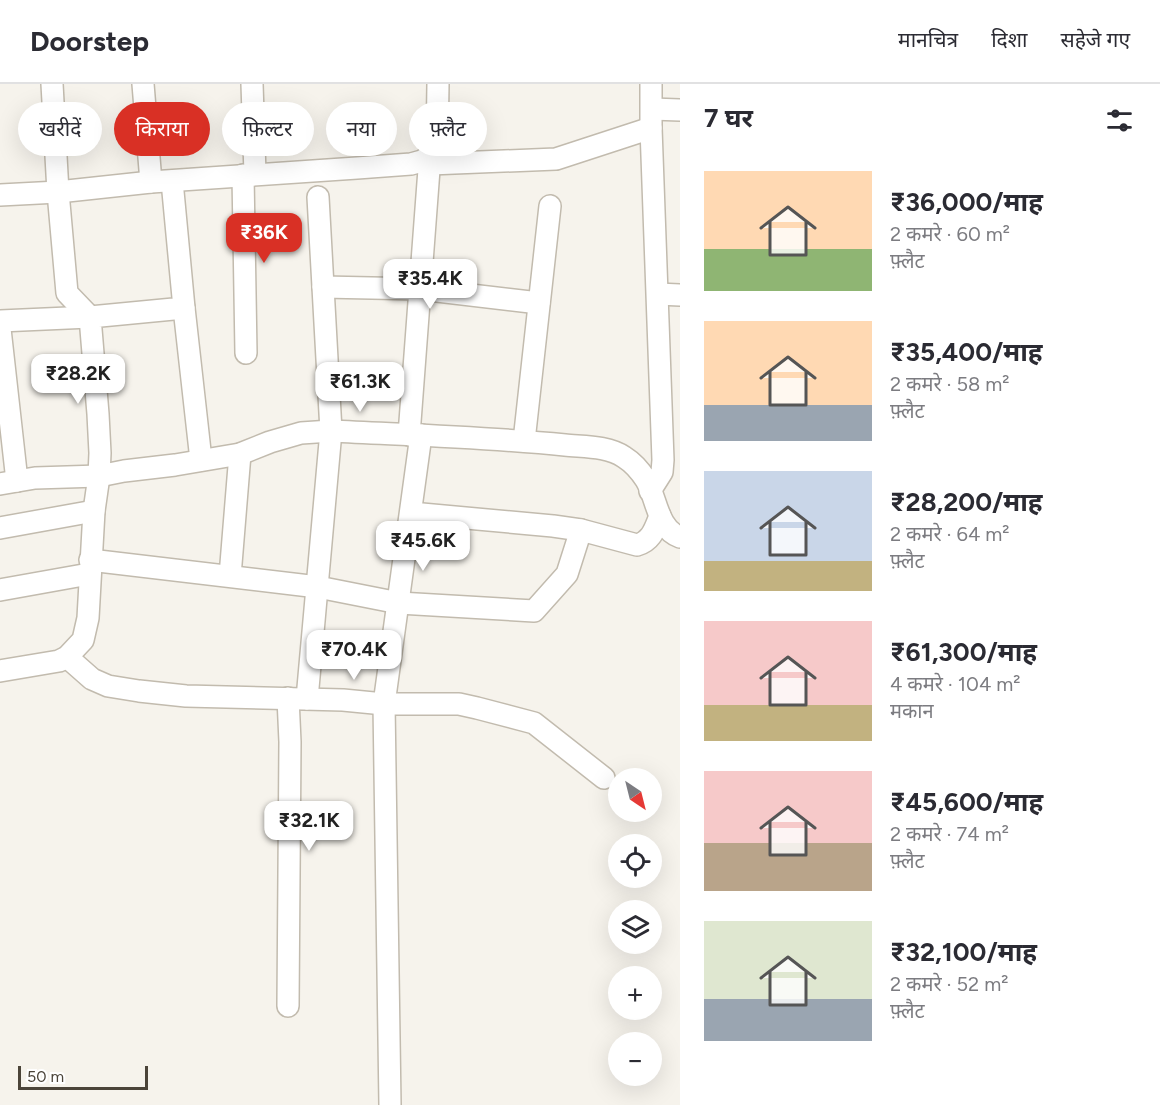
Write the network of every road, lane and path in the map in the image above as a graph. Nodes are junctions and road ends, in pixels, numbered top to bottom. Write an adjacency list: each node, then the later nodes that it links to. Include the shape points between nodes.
1 (52, 84): 12 (street)
2 (143, 84): 11 (street)
3 (252, 84): 9 (street)
4 (438, 84): 8 (street, via 437,146)
5 (651, 84): 7 (street)
6 (680, 110): 7 (street)
7 (652, 118): 8 (street, via 556,159); 18 (street)
8 (430, 160): 9 (street); 17 (street)
9 (249, 175): 10 (street); 25 (street)
10 (172, 181): 11 (street); 21 (street)
11 (151, 182): 12 (street)
12 (58, 192): 13 (street); 22 (street, via 67,292)
13 (0, 195)
14 (318, 197): 16 (street)
15 (550, 206): 20 (street)
16 (323, 287): 17 (street); 26 (street)
17 (420, 289): 20 (street); 27 (street)
18 (658, 294): 19 (street); 33 (street, via 663,460 662,472)
19 (680, 295)
20 (539, 303): 28 (street)
21 (184, 308): 22 (street); 30 (street)
22 (90, 317): 23 (street); 31 (street, via 99,414)
23 (0, 321)
24 (0, 329): 32 (street)
25 (246, 353)
26 (331, 431): 27 (street); 29 (street, via 301,433); 41 (street)
27 (415, 435): 28 (street); 35 (street)
28 (524, 441): 33 (street, via 607,450 632,464)
29 (240, 454): 30 (street); 40 (street)
30 (201, 460): 31 (street)
31 (99, 476): 32 (street); 34 (street)
32 (9, 483)
33 (650, 491): 36 (street)
34 (94, 511): 37 (street); 39 (street)
35 (411, 513): 38 (street); 43 (street)
36 (671, 524): 38 (street, via 637,545)
37 (0, 528)
38 (581, 530): 43 (street, via 567,574 534,611)
39 (90, 567): 40 (street); 42 (street); 44 (street, via 83,640)
40 (230, 576): 41 (street)
41 (318, 587): 43 (street); 46 (street)
42 (0, 590)
43 (399, 603): 47 (street)
44 (67, 657): 45 (street); 46 (street, via 92,679 140,692)
45 (0, 671)
46 (297, 698): 47 (street); 49 (street, via 290,742)
47 (384, 704): 48 (street, via 459,704 534,723); 50 (street)
48 (604, 778)
49 (288, 1006)
50 (390, 1105)

